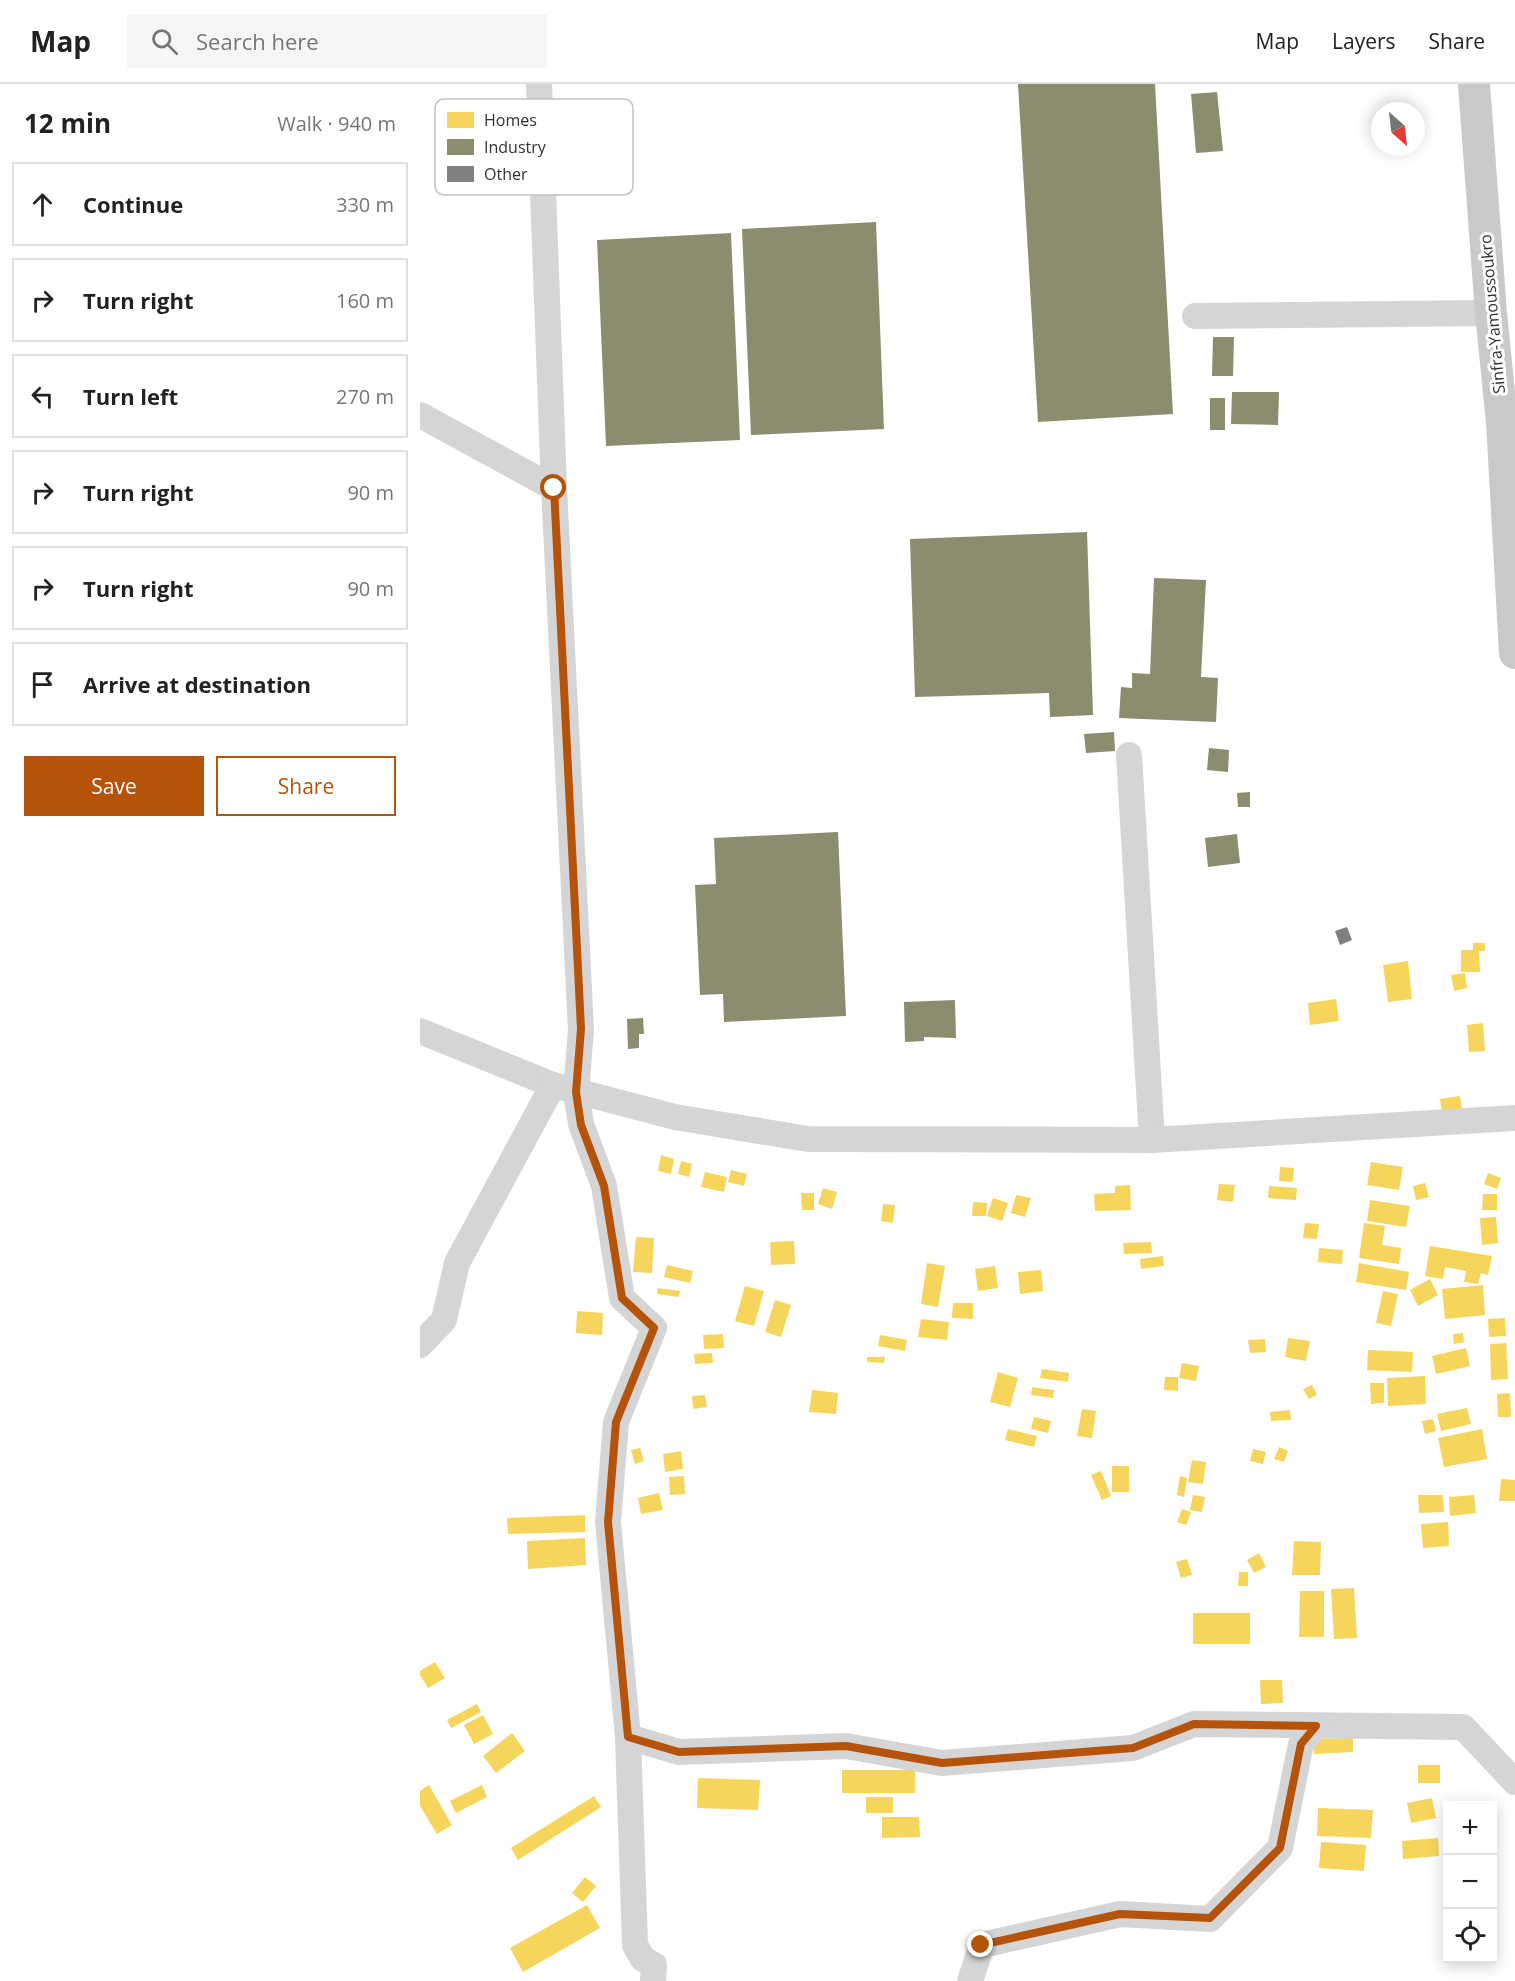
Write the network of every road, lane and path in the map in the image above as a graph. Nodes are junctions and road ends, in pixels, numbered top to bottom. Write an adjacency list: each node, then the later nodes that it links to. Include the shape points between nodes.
1 (539, 84): 3 (street)
2 (1474, 84): 5 (main road, Sinfra-Yamoussoukro)
3 (540, 99)
4 (543, 195): 8 (street)
5 (1491, 313): 6 (street); 9 (main road, Sinfra-Yamoussoukro, via 1502,423)
6 (1195, 316)
7 (420, 415): 8 (street)
8 (554, 488): 12 (street, via 581,1029)
9 (1515, 653)
10 (1130, 755): 14 (street)
11 (420, 1031): 12 (street)
12 (565, 1088): 14 (street, via 675,1117 808,1139); 15 (street, via 457,1263 444,1320); 17 (street, via 604,1186 622,1298 654,1328 616,1422 608,1522)
13 (1515, 1118): 14 (street)
14 (1152, 1140)
15 (420, 1345)
16 (1316, 1726): 17 (street, via 1194,1724 1133,1748 942,1763 846,1746 679,1752); 18 (street, via 1463,1727); 20 (street, via 1301,1744 1280,1848 1210,1918 1120,1914 981,1945)
17 (628, 1737): 19 (street, via 635,1945 643,1959 654,1965)
18 (1515, 1782)
19 (653, 1981)
20 (970, 1981)

